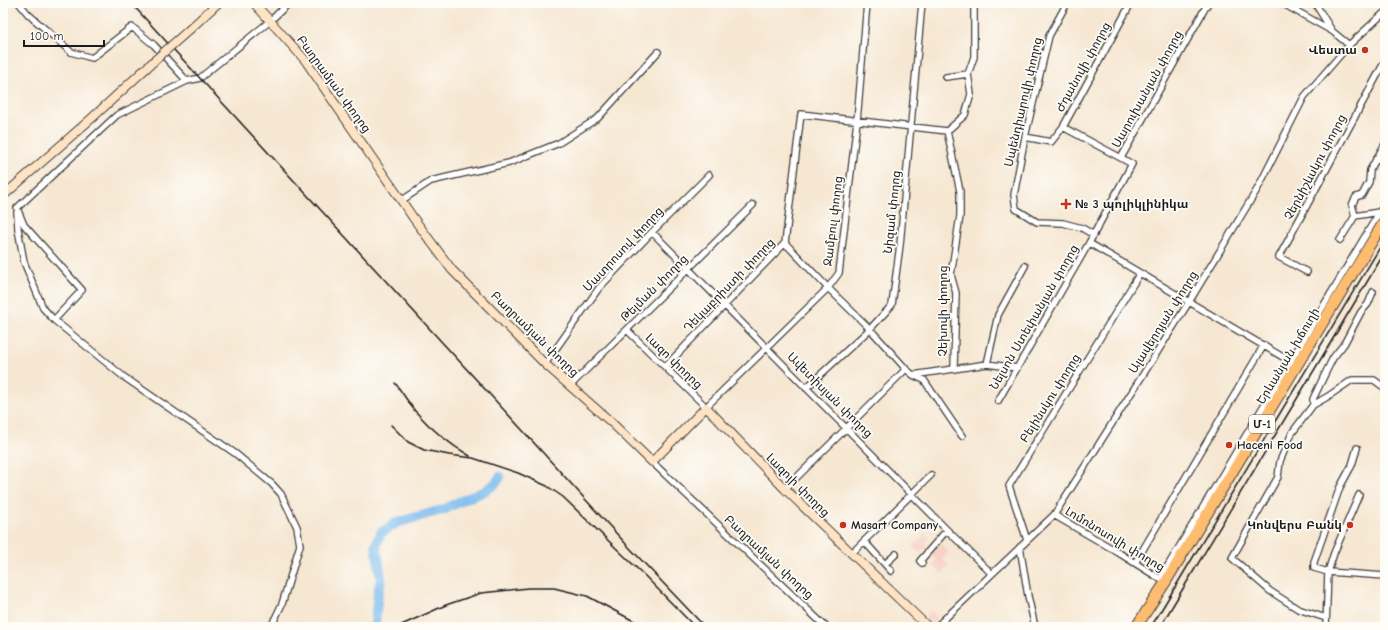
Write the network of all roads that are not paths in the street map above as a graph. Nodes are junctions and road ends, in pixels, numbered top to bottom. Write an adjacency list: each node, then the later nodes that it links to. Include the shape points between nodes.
1 (19, 3): 21 (street, via 71,52 92,58 132,27 154,45)
2 (218, 3): 32 (street, bridge)
3 (254, 3): 14 (street, Բաղրամյան փողոց)
4 (289, 3): 14 (street)
5 (867, 3): 22 (street, Ջամբուլ փողոց)
6 (922, 3): 23 (street, Նիզամ փողոց)
7 (974, 3): 19 (street, via 974,57)
8 (1067, 3): 26 (street, Սպենդիարովի փողոց, via 1049,36)
9 (1131, 3): 24 (street, Ժդանովի փողոց)
10 (1208, 3): 28 (street, Սարուխանյան փողոց)
11 (1282, 3): 15 (street)
12 (1316, 3): 15 (street)
13 (1385, 12): 16 (street, Ալավերդյան փողոց)
14 (270, 21): 21 (street, via 200,78); 33 (street, Բաղրամյան փողոց, via 305,60)
15 (1332, 31): 16 (street)
16 (1348, 45): 50 (street, Ալավերդյան փողոց, via 1304,97 1258,188)
17 (658, 52): 33 (street, via 598,118 559,143 509,163 431,181)
18 (1385, 61): 46 (street, Չերնիշևսկու փողոց, via 1279,257)
19 (968, 74): 20 (street); 25 (street, via 970,94 965,115)
20 (946, 77)
21 (187, 81): 36 (street, via 117,115)
22 (857, 121): 23 (street); 42 (street, Դեկաբրիստի փողոց, via 801,114); 48 (street, Ջամբուլ փողոց, via 839,273)
23 (910, 127): 25 (street); 53 (street, Նիզամ փողոց, via 892,305)
24 (1063, 127): 26 (street, via 1051,142); 28 (street, Ժդանովի փողոց)
25 (947, 131): 61 (street, Չեխովի փողոց, via 960,191 960,216 951,275 956,293)
26 (1024, 137): 40 (street, Սպենդիարովի փողոց, via 1014,195 1016,209 1038,222 1063,223 1082,228)
27 (1385, 144): 29 (street)
28 (1121, 158): 40 (street, Սարուխանյան փողոց, via 1132,164)
29 (1376, 159): 30 (street); 37 (street, via 1370,170 1369,182 1362,195 1356,198 1352,205)
30 (1385, 163)
31 (709, 175): 39 (street, Մատրոսով փողոց)
32 (3, 196)
33 (401, 200): 58 (street, Բաղրամյան փողոց, via 452,270)
34 (1385, 203): 38 (street)
35 (753, 205): 45 (street, Թելման փողոց)
36 (17, 208): 52 (street, via 24,262 43,308); 52 (street, via 24,225 82,290)
37 (1354, 216): 38 (street); 41 (street)
38 (1382, 216): 57 (highway, Երևանյան խճուղի / Մ-1)
39 (652, 232): 45 (street, Ավետիսյան փողոց); 58 (street, Մատրոսով փողոց, via 599,288)
40 (1094, 235): 43 (street, Սարուխանյան փողոց)
41 (1340, 240)
42 (785, 243): 48 (street); 51 (street, Դեկաբրիստի փողոց)
43 (1089, 244): 47 (street); 62 (street, Նելսոն Ստեփանյան փողոց)
44 (1025, 266): 59 (street, via 998,315)
45 (689, 269): 51 (street, Ավետիսյան փողոց); 54 (street, Թելման փողոց)
46 (1306, 272)
47 (1140, 273): 50 (street); 81 (street, Բելինսկու փողոց, via 1008,486)
48 (828, 288): 53 (street); 56 (street, Ջամբուլ փողոց)
49 (1373, 292): 69 (street, via 1344,344 1333,358 1313,399)
50 (1188, 302): 55 (street); 79 (street, Ալավերդյան փողոց)
51 (725, 305): 56 (street, Ավետիսյան փողոց); 60 (street, Դեկաբրիստի փողոց)
52 (54, 320): 95 (street, via 124,377 236,454 281,494 297,527 300,546)
53 (870, 329): 63 (street); 66 (street, Նիզամ փողոց)
54 (627, 330): 60 (street, Լազո փողոց); 65 (street, Թելման փողոց)
55 (1264, 345): 57 (street); 87 (street)
56 (767, 348): 66 (street, Ավետիսյան փողոց); 70 (street, Ջամբուլ փողոց)
57 (1294, 363): 93 (highway, Երևանյան խճուղի / Մ-1)
58 (545, 364): 65 (street, Բաղրամյան փողոց)
59 (987, 364): 61 (street); 62 (street)
60 (665, 367): 70 (street, Լազո փողոց)
61 (954, 368): 64 (street)
62 (1017, 368): 68 (street, Նելսոն Ստեփանյան փողոց)
63 (906, 369): 64 (street); 71 (street)
64 (913, 375): 72 (street, via 924,380)
65 (570, 386): 74 (street, Բաղրամյան փողոց)
66 (806, 388): 71 (street, Ավետիսյան փողոց)
67 (1385, 388): 69 (street, via 1374,380 1352,380)
68 (998, 401)
69 (1313, 405): 94 (street, via 1292,433 1280,461 1278,477 1232,558 1275,595 1298,609)
70 (706, 407): 74 (street, Ջամբուլ փողոց); 76 (street, Լազոյի փողոց)
71 (847, 428): 76 (street); 77 (street, Ավետիսյան փողոց)
72 (962, 436)
73 (1357, 448): 90 (street, via 1340,486 1314,562 1314,568)
74 (652, 462): 96 (street, Բաղրամյան փողոց)
75 (931, 475): 77 (street)
76 (784, 489): 84 (street, Լազոյի փողոց)
77 (911, 493): 80 (street, Ավետիսյան փողոց); 82 (street)
78 (1359, 495): 90 (street)
79 (1054, 515): 81 (street, Ալավերդյան փողոց); 87 (street, Լոմոնոսովի փողոց)
80 (947, 530): 86 (street, via 920,561); 91 (street, Ավետիսյան փողոց)
81 (1027, 540): 83 (street, Ալավերդյան փողոց)
82 (864, 541): 84 (street); 88 (street)
83 (1020, 547): 91 (street, Ալավերդյան փողոց); 99 (street)
84 (851, 554): 97 (street, Լազոյի փողոց)
85 (896, 554): 88 (street)
86 (922, 563)
87 (1135, 563): 93 (street, Լոմոնոսովի փողոց)
88 (885, 564): 89 (street)
89 (891, 571)
90 (1328, 572): 92 (street); 94 (street)
91 (992, 574): 98 (street, Ալավերդյան փողոց)
92 (1385, 576)
93 (1163, 581): 100 (highway, Երևանյան խճուղի / Մ-1)
94 (1326, 618): 101 (street)
95 (272, 627)
96 (826, 627)
97 (928, 627)
98 (936, 627)
99 (1035, 627)
100 (1136, 627)
101 (1326, 627)

